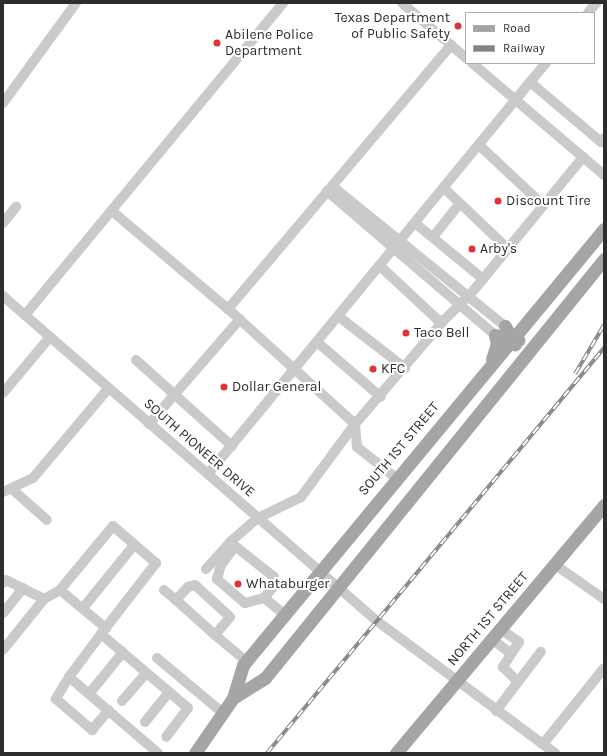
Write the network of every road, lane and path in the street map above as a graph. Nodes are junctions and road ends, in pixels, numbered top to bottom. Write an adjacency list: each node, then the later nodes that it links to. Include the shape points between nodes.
1 (76, 3): 12 (street)
2 (284, 3): 22 (street)
3 (402, 3): 6 (street)
4 (596, 3): 5 (street)
5 (589, 12)
6 (451, 45): 7 (street); 17 (street)
7 (465, 57)
8 (473, 64): 11 (street)
9 (545, 64): 10 (street)
10 (530, 82): 11 (street); 13 (street, via 601,142)
11 (516, 100): 14 (street); 15 (street)
12 (3, 104)
13 (604, 138)
14 (479, 145): 18 (street); 20 (street)
15 (582, 157): 16 (street); 20 (street)
16 (604, 175)
17 (330, 188): 27 (street, via 393,238); 29 (street); 37 (street)
18 (444, 188): 19 (street); 24 (street)
19 (460, 203): 26 (street); 28 (street)
20 (543, 205): 28 (street)
21 (16, 207): 23 (street)
22 (112, 210): 37 (street); 38 (street)
23 (3, 223)
24 (415, 223): 26 (street); 27 (street)
25 (604, 229): 36 (main road, SOUTH 1ST STREET)
26 (433, 237): 32 (street)
27 (401, 240): 29 (street); 34 (street)
28 (508, 249): 32 (street)
29 (393, 250): 31 (street); 35 (street)
30 (604, 259): 45 (main road, SOUTH 1ST STREET)
31 (380, 266): 39 (street); 41 (street, via 438,320)
32 (483, 279): 34 (street)
33 (3, 296): 38 (street, SOUTH PIONEER DRIVE)
34 (469, 296): 35 (street); 42 (street)
35 (460, 306): 41 (street); 43 (street)
36 (538, 307): 42 (main road, via 520,321); 46 (main road, SOUTH 1ST STREET)
37 (228, 309): 40 (street)
38 (25, 315): 44 (street, SOUTH PIONEER DRIVE)
39 (338, 316): 47 (street); 51 (street)
40 (240, 319): 50 (street); 55 (street)
41 (444, 320): 51 (street)
42 (505, 326): 46 (main road)
43 (495, 335): 46 (main road); 49 (main road, via 497,344)
44 (50, 337): 53 (street, SOUTH PIONEER DRIVE); 54 (street)
45 (538, 338): 46 (main road); 52 (main road, SOUTH 1ST STREET)
46 (513, 339): 49 (main road, SOUTH 1ST STREET); 52 (main road, via 516,356)
47 (317, 342): 50 (street); 56 (street)
48 (136, 360): 55 (street)
49 (489, 366): 61 (main road, SOUTH 1ST STREET)
50 (297, 367): 58 (street); 59 (street)
51 (404, 368): 56 (street)
52 (512, 369): 72 (main road, SOUTH 1ST STREET)
53 (108, 390): 57 (street, SOUTH PIONEER DRIVE); 62 (street, via 33,478)
54 (3, 393)
55 (175, 395): 57 (street); 59 (street)
56 (381, 397): 58 (street)
57 (149, 424): 60 (street, SOUTH PIONEER DRIVE)
58 (355, 424): 61 (street, via 357,447); 64 (street, via 301,497)
59 (232, 446): 60 (street)
60 (208, 474): 64 (street, SOUTH PIONEER DRIVE)
61 (396, 478): 70 (main road, SOUTH 1ST STREET)
62 (8, 491): 65 (street)
63 (604, 505): 68 (main road, NORTH 1ST STREET)
64 (258, 518): 66 (street); 70 (street, SOUTH PIONEER DRIVE)
65 (47, 520)
66 (233, 544): 69 (street); 77 (street, via 274,578 274,586); 77 (street, via 221,565 217,579 245,603)
67 (134, 545): 74 (street, via 113,526); 80 (street); 84 (street, via 156,563)
68 (554, 564): 78 (street); 83 (main road, NORTH 1ST STREET)
69 (206, 569)
70 (318, 571): 72 (street, SOUTH PIONEER DRIVE); 82 (main road, SOUTH 1ST STREET)
71 (3, 583): 73 (street, via 6,580)
72 (336, 586): 96 (street, SOUTH PIONEER DRIVE); 100 (main road, SOUTH 1ST STREET, via 265,678)
73 (23, 588): 76 (street); 81 (street)
74 (60, 590): 76 (street); 80 (street)
75 (164, 590): 79 (street)
76 (44, 598): 87 (street)
77 (264, 598): 82 (street)
78 (604, 599)
79 (176, 600): 85 (street); 85 (street, via 188,587 195,585 230,617)
80 (83, 608): 84 (street)
81 (3, 613)
82 (284, 614): 92 (main road, SOUTH 1ST STREET)
83 (500, 629): 86 (main road, NORTH 1ST STREET); 90 (street, via 519,642)
84 (104, 631): 88 (street); 95 (street)
85 (215, 634): 92 (street)
86 (492, 639): 90 (street); 96 (main road, NORTH 1ST STREET)
87 (3, 650)
88 (123, 652): 94 (street); 99 (street)
89 (541, 652): 97 (street)
90 (510, 653): 97 (street, via 503,667)
91 (157, 658): 104 (street)
92 (246, 661): 100 (main road, SOUTH 1ST STREET)
93 (604, 669): 107 (street)
94 (146, 672): 98 (street); 101 (street)
95 (69, 677): 99 (street); 102 (street, via 56,699 92,730)
96 (456, 682): 103 (street, SOUTH PIONEER DRIVE); 110 (main road, NORTH 1ST STREET)
97 (518, 682): 103 (street)
98 (168, 692): 105 (street); 106 (street, via 188,708)
99 (89, 694): 102 (street)
100 (233, 698): 104 (main road, SOUTH 1ST STREET)
101 (122, 702)
102 (109, 710): 108 (street)
103 (496, 711): 107 (street, SOUTH PIONEER DRIVE)
104 (223, 713): 109 (main road, SOUTH 1ST STREET)
105 (145, 722)
106 (166, 737)
107 (543, 744): 111 (street, SOUTH PIONEER DRIVE)
108 (154, 752)
109 (195, 753)
110 (396, 753)
111 (556, 753)

